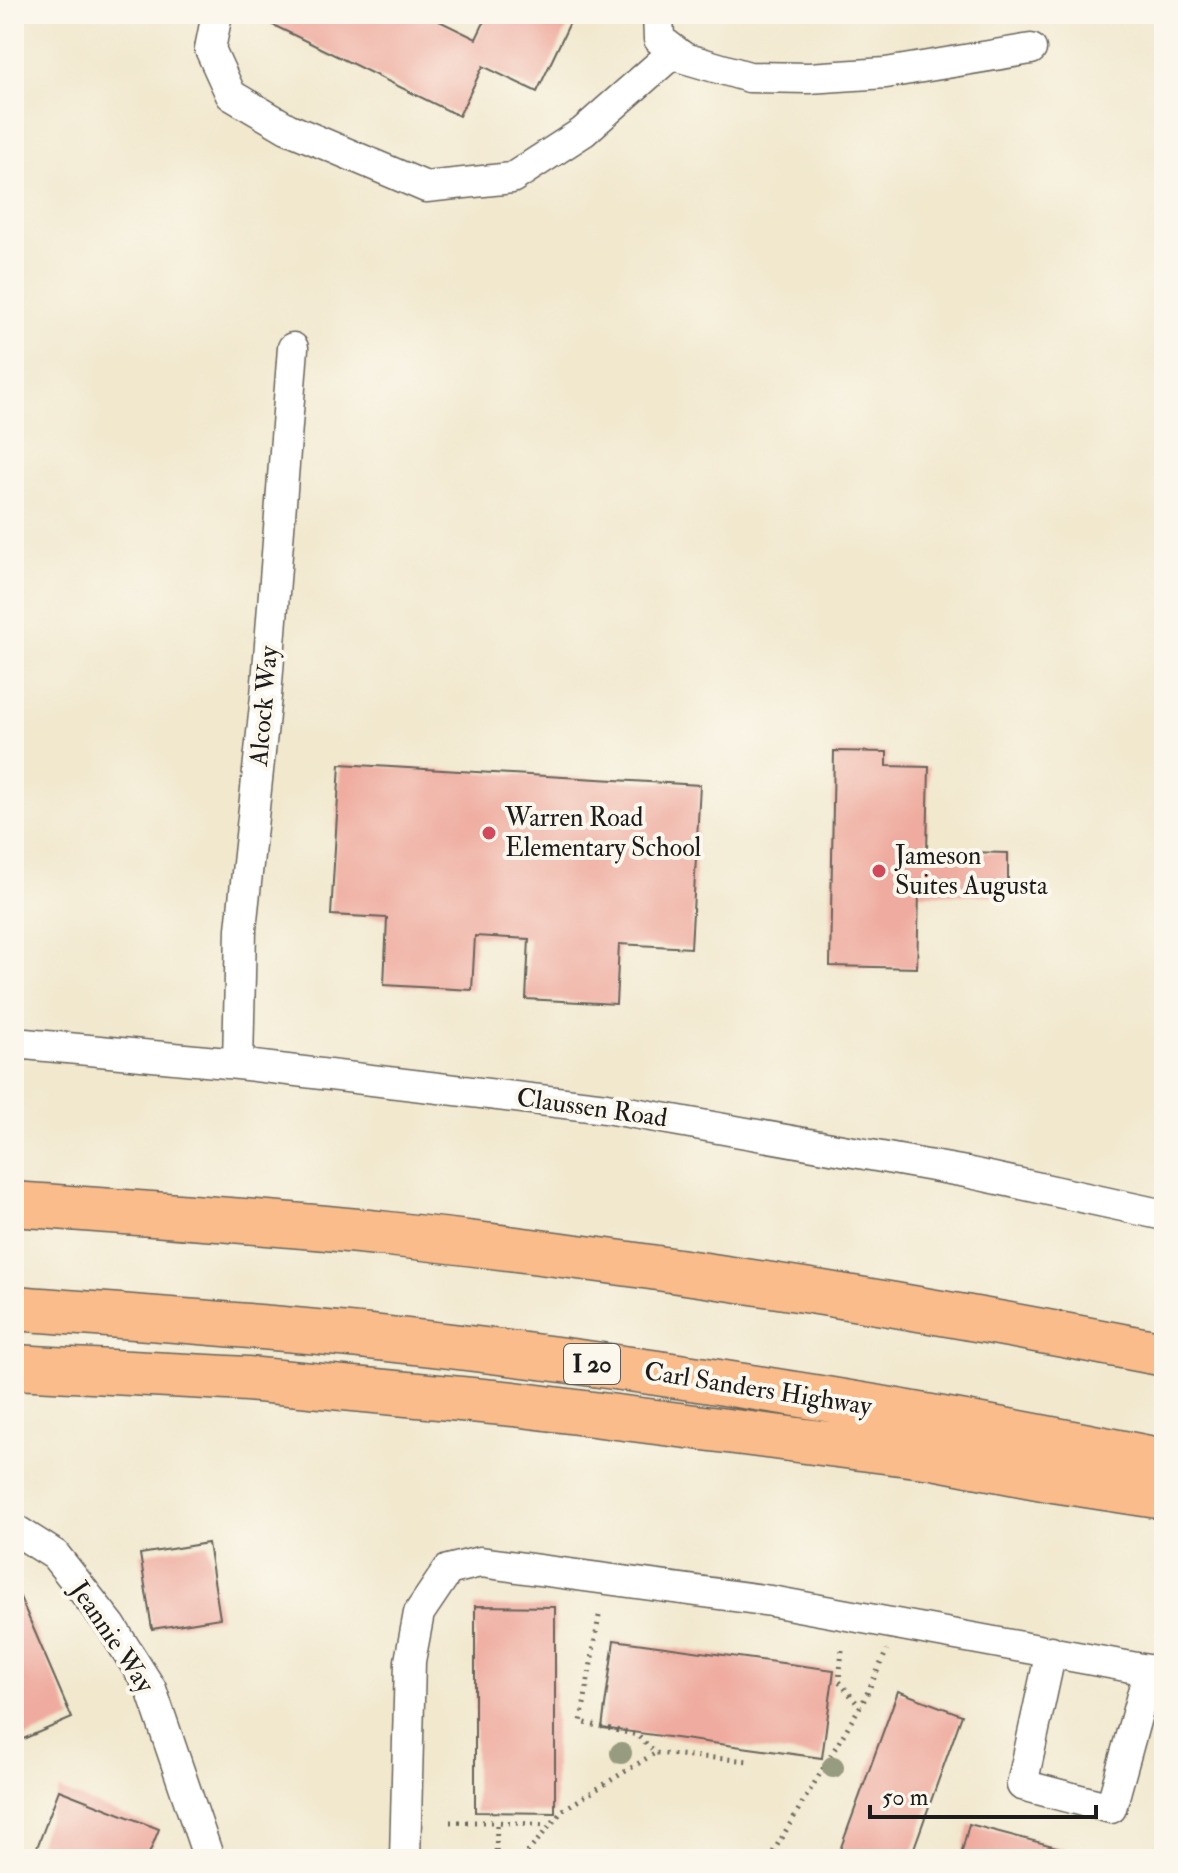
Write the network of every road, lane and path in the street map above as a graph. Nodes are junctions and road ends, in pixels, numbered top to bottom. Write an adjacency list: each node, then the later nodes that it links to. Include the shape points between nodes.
1 (217, 14): 4 (street, via 210,49 231,95 287,128 426,187 512,178 583,132)
2 (658, 14): 4 (street, via 659,39)
3 (1031, 49): 4 (street, via 886,73 808,78 749,77)
4 (675, 51)
5 (293, 348): 7 (street, Alcock Way, via 266,696 241,929)
6 (14, 1043): 7 (street, Claussen Road)
7 (238, 1064): 9 (street, Claussen Road, via 606,1108 966,1172)
8 (14, 1204): 11 (highway, via 387,1234 655,1267)
9 (1164, 1215)
10 (14, 1308): 13 (highway, Carl Sanders Highway / I 20, via 368,1337 580,1362 912,1413)
11 (1164, 1354)
12 (14, 1367): 14 (highway, via 247,1379 514,1404 932,1457)
13 (1164, 1461)
14 (1164, 1497)
15 (14, 1529): 27 (street, Jeannie Way, via 55,1555 111,1626 151,1689)
16 (599, 1616): 22 (path, via 581,1722 637,1735)
17 (899, 1623): 19 (street); 21 (path); 28 (street, via 480,1562 448,1570 419,1613 410,1661)
18 (842, 1650): 21 (path, via 839,1681)
19 (1051, 1651): 20 (street); 20 (street, via 1022,1785 1111,1808)
20 (1156, 1672)
21 (860, 1707): 31 (path)
22 (655, 1753): 23 (path); 26 (path, via 563,1810)
23 (750, 1761)
24 (450, 1822): 25 (path)
25 (497, 1822): 26 (path); 29 (path)
26 (548, 1825): 30 (path)
27 (209, 1859)
28 (405, 1859)
29 (496, 1859)
30 (522, 1859)
31 (769, 1859)

